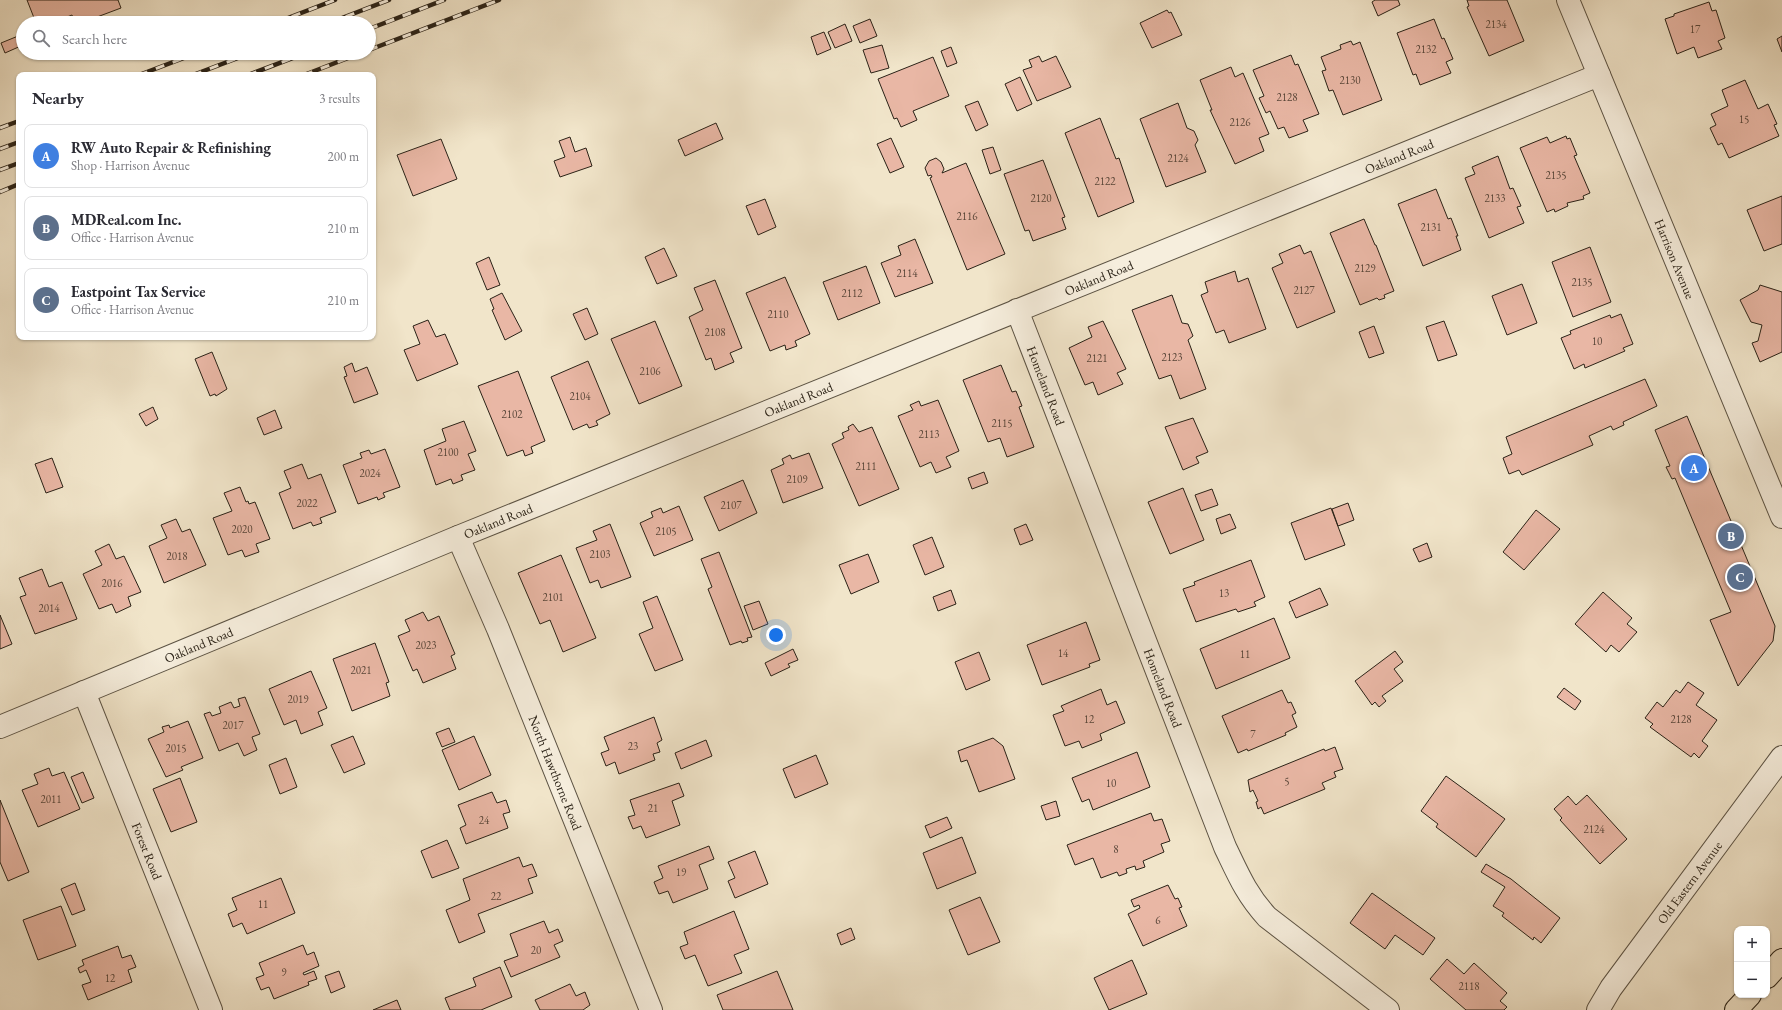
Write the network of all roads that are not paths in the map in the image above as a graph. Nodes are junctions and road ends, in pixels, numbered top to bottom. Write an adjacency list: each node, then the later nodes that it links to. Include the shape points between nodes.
1 (1568, 0): 2 (street, Harrison Avenue)
2 (1599, 75): 3 (street, Oakland Road); 4 (street, Harrison Avenue)
3 (1017, 310): 5 (street, Oakland Road); 14 (street, Homeland Road, via 1225,847 1252,901 1267,917)
4 (1782, 517)
5 (458, 537): 6 (street, Oakland Road); 13 (street, North Hawthorne Road, via 498,629)
6 (84, 692): 7 (street, Oakland Road); 12 (street, Forest Road)
7 (0, 727)
8 (1782, 757): 15 (street, Old Eastern Avenue, via 1611,988)
9 (1782, 960): 10 (main road)
10 (1770, 974)
11 (1747, 998): 16 (main road)
12 (211, 1010)
13 (651, 1010)
14 (1388, 1010)
15 (1598, 1010)
16 (1736, 1010)

